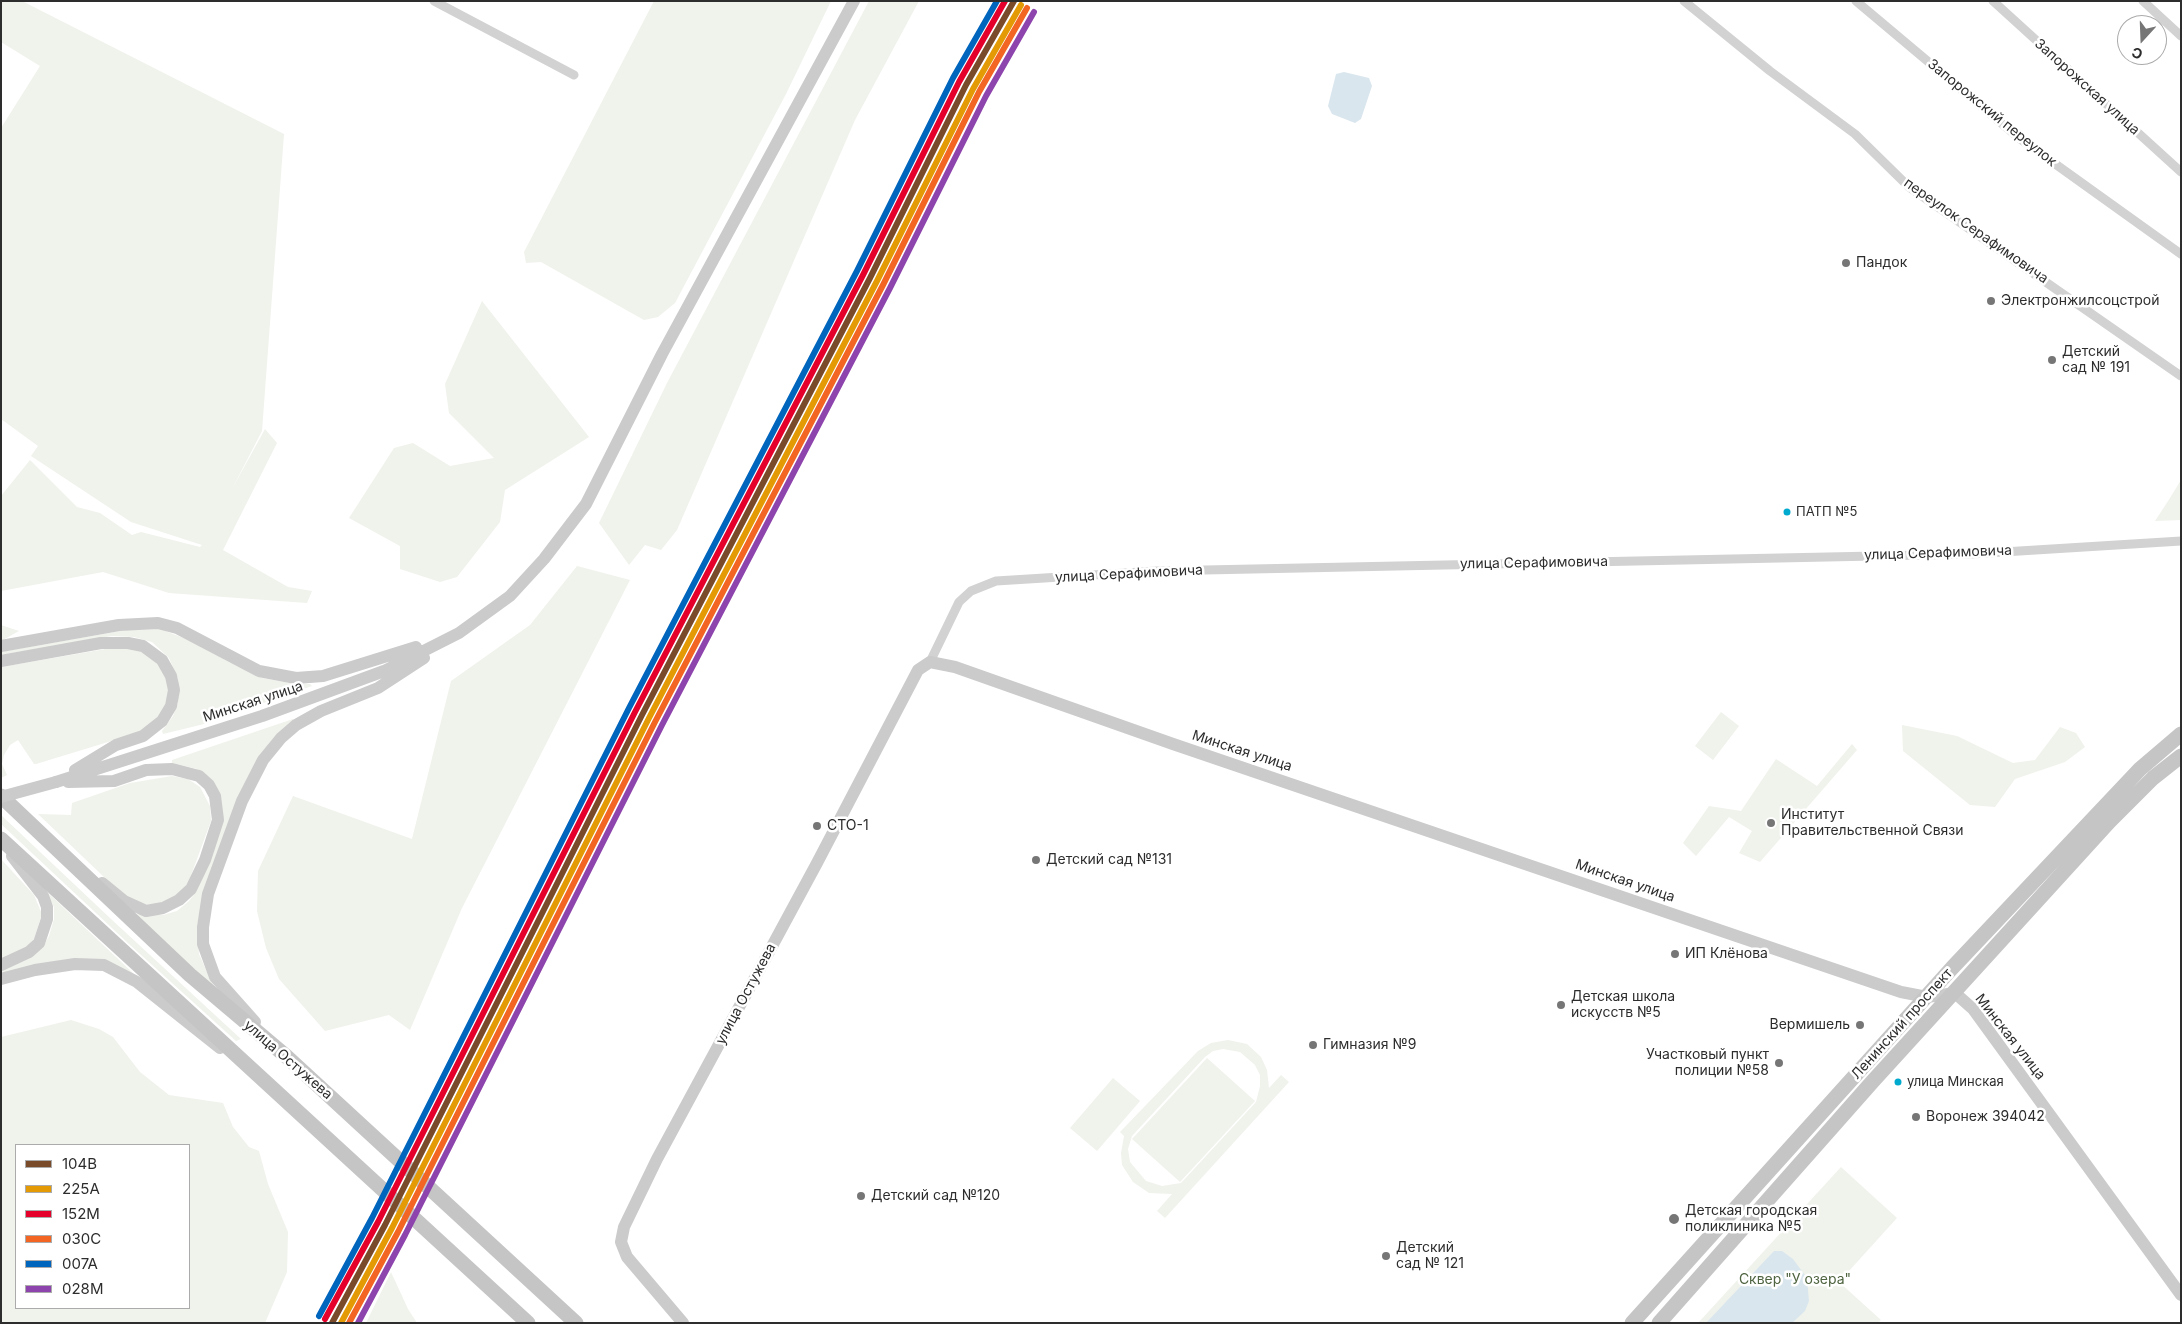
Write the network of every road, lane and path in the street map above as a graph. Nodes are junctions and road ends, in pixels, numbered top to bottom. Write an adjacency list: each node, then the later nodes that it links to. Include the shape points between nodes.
1 (434, 1): 8 (street)
2 (854, 1): 13 (street, Минская улица, via 662,354 586,504 534,571 500,604)
3 (1684, 1): 11 (street, переулок Серафимовича, via 1854,134 1909,187)
4 (1856, 1): 10 (street, Запорожский переулок, via 2019,138)
5 (1993, 1): 9 (street, Запорожская улица)
6 (2143, 1): 7 (street)
7 (2181, 36)
8 (574, 75)
9 (2181, 172)
10 (2181, 254)
11 (2181, 376)
12 (2181, 541): 16 (street, улица Серафимовича, via 1971,554 1157,571 996,581 971,591 959,602)
13 (459, 633): 14 (street, via 350,669 308,678 259,671 177,628 158,623 119,625); 19 (street, Минская улица, via 342,688); 27 (street, via 378,688 296,725 263,760 232,824 208,894 202,927 203,944 215,977)
14 (1, 646)
15 (1, 661): 19 (street, via 101,643 128,643 155,653 168,669 173,682 173,698 168,713 156,728 116,745)
16 (930, 662): 26 (street, Минская улица, via 955,667 1900,992); 32 (street, улица Остужева, via 918,670 624,1226 621,1242 627,1257)
17 (2181, 734): 26 (main road, Ленинский проспект, via 2140,769)
18 (2181, 756): 25 (main road, Ленинский проспект, via 2153,778 2109,822)
19 (56, 782): 20 (street, Минская улица, bridge); 21 (street, via 114,781 159,769 186,771 199,776 215,796 218,813 197,878 186,895 172,905 155,910 140,909 124,901)
20 (1, 797): 21 (main road, улица Остужева)
21 (34, 827): 27 (main road, улица Остужева, via 190,975)
22 (1, 841): 23 (street, via 43,896 47,908 47,919 38,943 29,952); 28 (main road)
23 (1, 965)
24 (1, 979): 28 (street, via 75,964 94,964 116,970 136,982)
25 (1955, 993): 26 (street, Минская улица); 29 (street, Минская улица, via 1973,1009); 34 (main road, Ленинский проспект)
26 (1927, 997): 33 (main road, Ленинский проспект)
27 (287, 1056): 31 (main road, улица Остужева)
28 (269, 1087): 30 (main road)
29 (2181, 1295)
30 (528, 1323)
31 (576, 1323)
32 (683, 1323)
33 (1632, 1323)
34 (1658, 1323)

